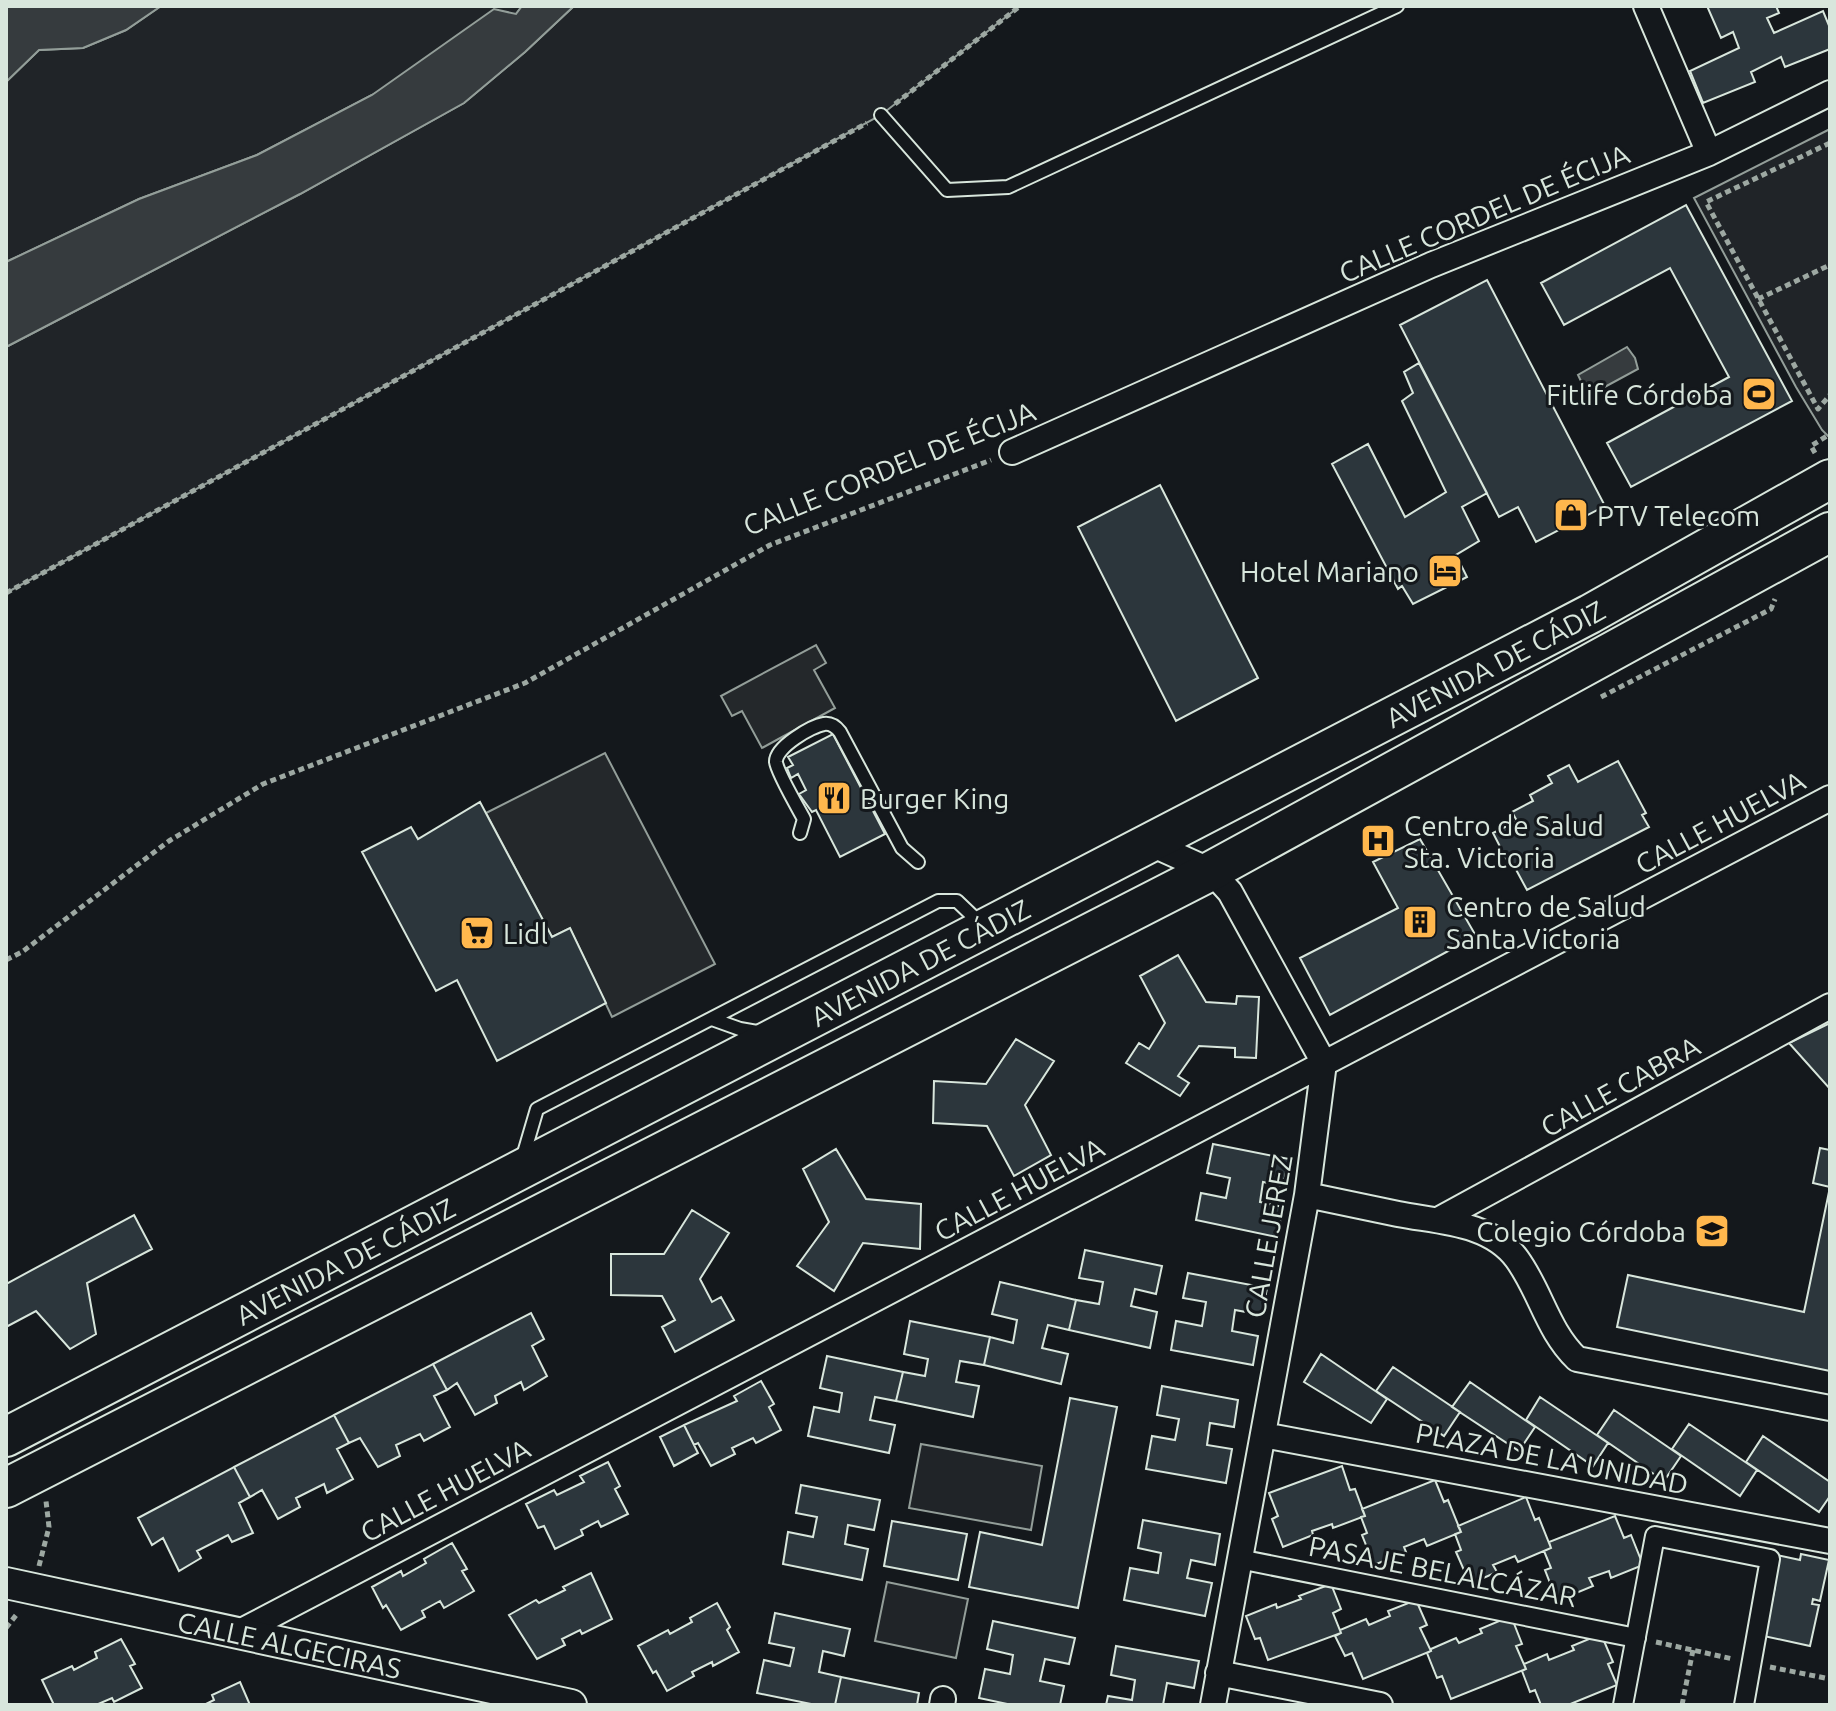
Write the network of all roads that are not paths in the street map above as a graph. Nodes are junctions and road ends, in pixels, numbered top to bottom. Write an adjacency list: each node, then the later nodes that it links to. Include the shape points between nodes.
1 (1397, 6): 4 (lane, via 1008,187 947,190)
2 (1646, 6): 5 (street)
3 (1830, 93): 5 (street, CALLE CORDEL DE ÉCIJA)
4 (881, 115)
5 (1709, 153): 6 (street, CALLE CORDEL DE ÉCIJA, via 1431,265)
6 (1012, 452)
7 (1830, 453): 10 (main road)
8 (1830, 479): 10 (main road, AVENIDA DE CÁDIZ)
9 (1830, 532): 15 (main road, AVENIDA DE CÁDIZ)
10 (1680, 562): 13 (main road, AVENIDA DE CÁDIZ)
11 (1830, 798): 20 (street, CALLE HUELVA)
12 (800, 833): 14 (lane, via 804,819 776,762 779,752 824,724 834,725 902,848)
13 (1149, 843): 15 (street); 16 (main road, AVENIDA DE CÁDIZ)
14 (918, 862)
15 (1211, 871): 20 (street, via 1230,892); 27 (main road, AVENIDA DE CÁDIZ)
16 (986, 929): 18 (lane, via 957,901 938,901); 19 (main road, AVENIDA DE CÁDIZ)
17 (1830, 1006): 23 (street, CALLE CABRA)
18 (712, 1019): 19 (lane); 21 (lane, via 537,1109)
19 (780, 1035): 21 (main road, AVENIDA DE CÁDIZ)
20 (1324, 1063): 22 (street, CALLE JEREZ); 31 (street, CALLE HUELVA)
21 (520, 1170): 26 (main road, AVENIDA DE CÁDIZ)
22 (1307, 1195): 23 (street); 25 (street, CALLE JEREZ)
23 (1438, 1220): 24 (street, via 1486,1235 1514,1256 1533,1283 1554,1331 1577,1359)
24 (1830, 1408)
25 (1263, 1435): 28 (street, PLAZA DE LA UNIDAD); 29 (street, CALLE JEREZ)
26 (6, 1437)
27 (6, 1488)
28 (1830, 1541)
29 (1239, 1559): 32 (street, PASAJE BELALCÁZAR); 33 (street, CALLE JEREZ)
30 (6, 1583): 31 (street, CALLE ALGECIRAS)
31 (236, 1634): 34 (street, CALLE ALGECIRAS)
32 (1636, 1638): 37 (street, PLAZA DE LA UNIDAD); 38 (street, PLAZA DE LA UNIDAD, via 1655,1536 1770,1559)
33 (1218, 1673): 35 (street, CALLE JEREZ); 36 (street)
34 (571, 1705)
35 (1213, 1705)
36 (1380, 1705)
37 (1623, 1705)
38 (1744, 1705)

